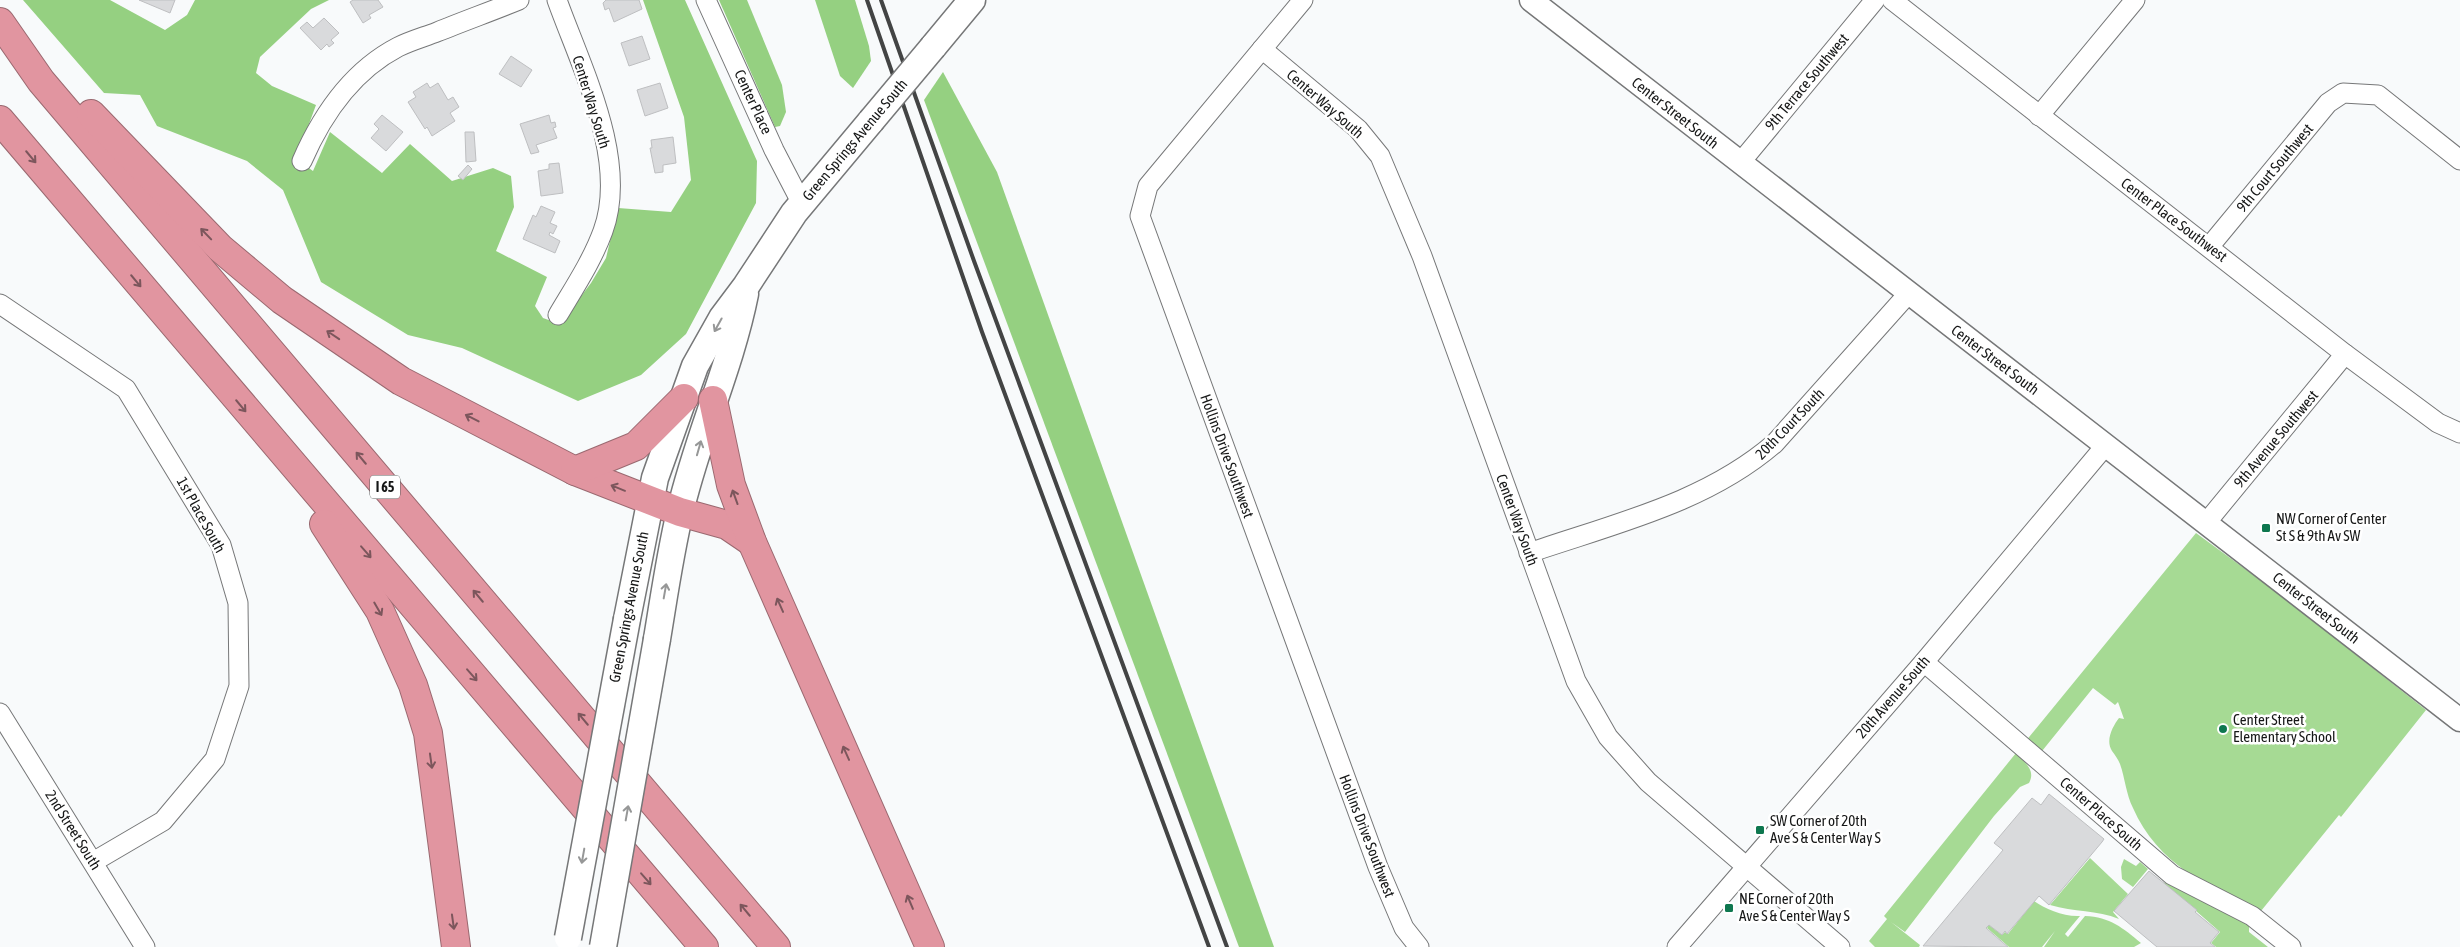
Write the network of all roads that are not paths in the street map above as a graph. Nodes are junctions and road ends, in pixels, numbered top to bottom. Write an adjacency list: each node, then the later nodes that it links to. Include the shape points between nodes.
1 (519, 0): 15 (street, via 398,47 375,62 332,105)
2 (557, 0): 22 (street, Center Way South, via 603,128 610,174 604,229 594,253)
3 (706, 0): 17 (street, Center Place)
4 (972, 0): 17 (main road, Green Springs Avenue South, bridge)
5 (1303, 0): 11 (street, Hollins Drive Southwest)
6 (1531, 0): 16 (street, Center Street South)
7 (1875, 0): 16 (street, 9th Terrace Southwest)
8 (1892, 0): 12 (street, Center Place Southwest)
9 (2135, 0): 12 (street)
10 (0, 21): 29 (highway, one-way to 10, via 401,381 282,300 220,248); 45 (highway, I 65, one-way to 10, via 47,89)
11 (1262, 49): 34 (street, Center Way South, via 1358,129 1380,156 1422,256); 47 (street, Hollins Drive Southwest, via 1148,186 1140,216 1378,868 1404,928)
12 (2039, 116): 18 (street, Center Place Southwest)
13 (0, 120): 27 (highway, one-way to 27)
14 (2460, 160): 18 (street, 9th Court Southwest, via 2378,95 2343,93 2328,103)
15 (302, 161)
16 (1740, 163): 20 (street, Center Street South)
17 (802, 204): 19 (main road, Green Springs Avenue South)
18 (2209, 247): 23 (street, Center Place Southwest)
19 (746, 286): 24 (main road, Green Springs Avenue South, one-way to 24, via 695,366); 25 (main road, Green Springs Avenue South, via 728,362)
20 (1908, 294): 28 (street, Center Street South); 34 (street, 20th Court South, via 1775,443 1756,460 1690,497)
21 (0, 304): 38 (street, 1st Place South, via 126,389 221,546 238,603 239,686 215,759 163,821)
22 (558, 315)
23 (2345, 354): 26 (street, Center Place Southwest, via 2438,423); 32 (street, 9th Avenue Southwest)
24 (684, 398): 29 (highway, via 636,446); 30 (main road, Green Springs Avenue South, via 654,478)
25 (713, 400): 31 (main road, Green Springs Avenue South, one-way to 25); 33 (highway, one-way to 25, via 731,485)
26 (2460, 433)
27 (266, 435): 42 (highway, one-way to 42, via 380,611 413,684 428,733); 44 (highway, one-way to 44)
28 (2106, 445): 32 (street, Center Street South); 35 (street, 20th Avenue South)
29 (576, 471): 30 (highway, one-way to 29)
30 (650, 500): 31 (highway); 40 (main road, Green Springs Avenue South, one-way to 40, bridge)
31 (680, 512): 33 (highway, via 727,525); 43 (main road, Green Springs Avenue South, one-way to 31, bridge)
32 (2206, 523): 37 (street, Center Street South)
33 (752, 542): 46 (highway, one-way to 33)
34 (1529, 553): 39 (street, Center Way South, via 1576,681 1608,737 1648,782)
35 (1924, 662): 39 (street, 20th Avenue South); 50 (street, Center Place South, via 2172,875 2252,916)
36 (0, 713): 38 (street, 2nd Street South)
37 (2460, 720)
38 (93, 862): 41 (street, 2nd Street South)
39 (1748, 866): 48 (street, 20th Avenue South); 49 (street, Center Way South)
40 (567, 942)
41 (145, 947)
42 (456, 947)
43 (603, 947)
44 (704, 947)
45 (776, 947)
46 (930, 947)
47 (1419, 947)
48 (1677, 947)
49 (1840, 947)
50 (2292, 947)

